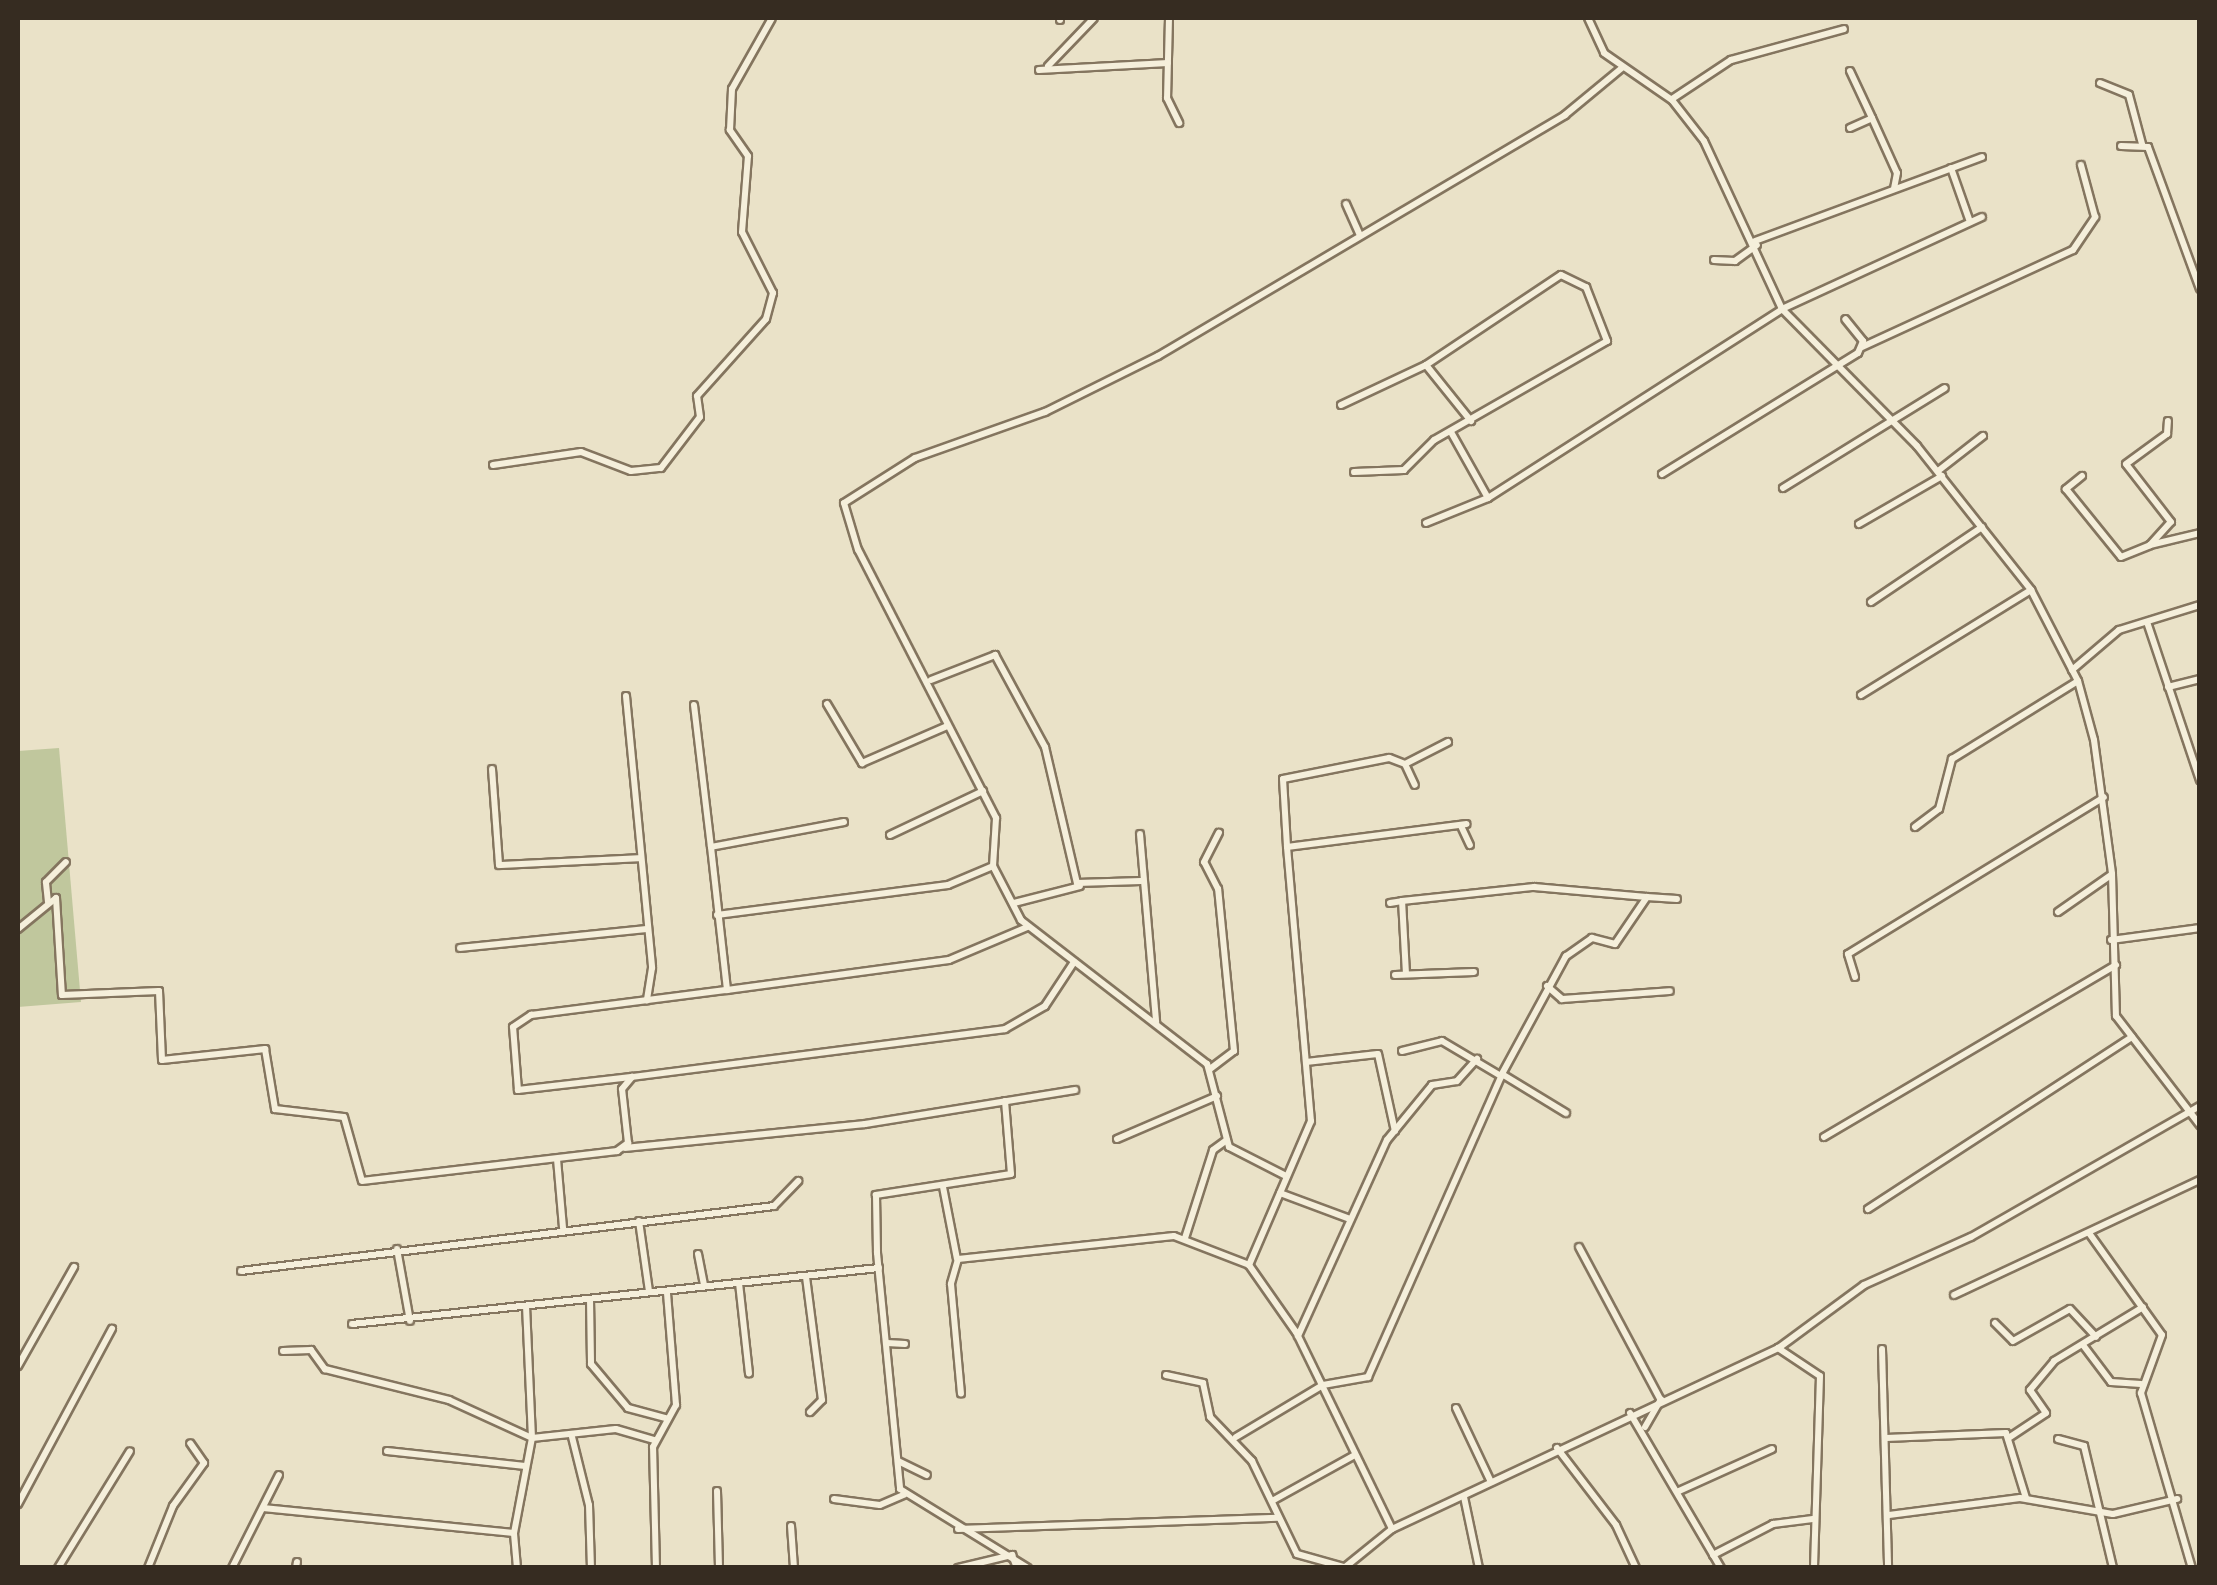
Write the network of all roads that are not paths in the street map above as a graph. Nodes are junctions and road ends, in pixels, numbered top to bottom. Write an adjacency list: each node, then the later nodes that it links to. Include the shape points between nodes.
1 (772, 18): 39 (street, via 732,89 730,130 748,156 742,232 774,293 766,319 697,396 700,417 661,468 630,471 582,452)
2 (1094, 18): 6 (street, via 1043,68)
3 (1169, 18): 6 (street)
4 (1588, 18): 7 (street, via 1600,47)
5 (1844, 29): 10 (street, via 1731,60 1678,87)
6 (1168, 63): 12 (street, via 1167,103)
7 (1623, 67): 10 (street); 23 (street, via 1565,114)
8 (1850, 71): 11 (street)
9 (2100, 82): 14 (street, via 2130,95)
10 (1672, 100): 24 (street, via 1713,154)
11 (1872, 118): 13 (street); 19 (street, via 1898,173)
12 (1179, 122)
13 (1850, 128)
14 (2142, 144): 15 (street); 26 (street)
15 (2121, 146)
16 (1982, 157): 18 (street)
17 (2081, 166): 29 (street, via 2095,217 2073,250)
18 (1951, 168): 19 (street); 22 (street)
19 (1893, 189): 24 (street)
20 (1346, 204): 23 (street)
21 (1982, 216): 22 (street)
22 (1970, 222): 27 (street)
23 (1360, 235): 57 (street, via 1096,389 915,458 844,503 870,574)
24 (1756, 243): 25 (street, via 1735,261); 27 (street)
25 (1714, 260)
26 (2200, 289)
27 (1782, 309): 31 (street); 45 (street)
28 (1845, 319): 29 (street)
29 (1862, 348): 31 (street)
30 (1426, 365): 33 (street); 35 (street); 35 (street, via 1561,275 1586,287 1607,341)
31 (1836, 366): 34 (street); 42 (street)
32 (1946, 388): 34 (street)
33 (1341, 405)
34 (1890, 418): 41 (street); 44 (street)
35 (1471, 421): 37 (street)
36 (2168, 421): 50 (street, via 2167,434 2126,464 2171,522)
37 (1451, 432): 40 (street, via 1404,470); 45 (street)
38 (1983, 436): 41 (street)
39 (494, 465)
40 (1354, 472)
41 (1940, 473): 47 (street); 48 (street)
42 (1662, 474)
43 (2082, 476): 50 (street, via 2066,489 2121,557)
44 (1783, 488)
45 (1488, 498): 46 (street)
46 (1426, 523)
47 (1859, 524)
48 (1982, 526): 51 (street); 52 (street)
49 (2200, 533): 50 (street)
50 (2150, 545)
51 (2031, 590): 55 (street); 60 (street)
52 (1871, 602)
53 (2200, 605): 54 (street)
54 (2147, 622): 55 (street, via 2119,630); 59 (street)
55 (2072, 670): 58 (street)
56 (2200, 678): 59 (street)
57 (931, 680): 64 (street); 85 (street, via 995,655 1045,746)
58 (2078, 681): 71 (street); 73 (street, via 1952,760 1939,809)
59 (2168, 687): 68 (street)
60 (1861, 695)
61 (626, 696): 80 (street)
62 (828, 704): 64 (street, via 862,764)
63 (694, 705): 78 (street)
64 (947, 726): 70 (street)
65 (1448, 742): 66 (street)
66 (1404, 764): 69 (street); 79 (street, via 1389,758 1283,779)
67 (492, 769): 80 (street, via 499,866)
68 (2200, 780)
69 (1415, 785)
70 (983, 791): 76 (street); 82 (street, via 999,828)
71 (2104, 796): 83 (street); 105 (street, via 1848,954)
72 (844, 822): 78 (street)
73 (1914, 827)
74 (1219, 833): 115 (street, via 1204,862 1218,889 1234,1050)
75 (1140, 834): 84 (street)
76 (890, 835)
77 (1470, 845): 79 (street, via 1463,825)
78 (712, 847): 93 (street)
79 (1287, 848): 114 (street)
80 (640, 858): 97 (street)
81 (66, 862): 88 (street, via 46,882)
82 (993, 866): 91 (street); 93 (street, via 948,885)
83 (2112, 874): 92 (street); 98 (street)
84 (1142, 881): 85 (street); 110 (street)
85 (1082, 886): 91 (street)
86 (1646, 897): 87 (street); 89 (street, via 1534,886); 106 (street, via 1615,944 1592,938)
87 (1677, 900)
88 (48, 902): 96 (street); 130 (street, via 58,899 65,998 159,991 160,1056 171,1064 265,1048 274,1109 344,1117 358,1180)
89 (1402, 902): 90 (street); 103 (street)
90 (1390, 903)
91 (1014, 904): 94 (street)
92 (2058, 912)
93 (717, 915): 107 (street)
94 (1027, 927): 100 (street); 107 (street, via 948,960)
95 (2200, 928): 98 (street)
96 (18, 929)
97 (646, 929): 99 (street); 109 (street, via 653,994)
98 (2112, 940): 101 (street)
99 (460, 948)
100 (1074, 962): 110 (street); 117 (street, via 1045,1006 1005,1029)
101 (2116, 965): 111 (street, via 2114,1010); 126 (street)
102 (1474, 972): 103 (street)
103 (1406, 974): 104 (street)
104 (1395, 975)
105 (1855, 977)
106 (1546, 986): 108 (street, via 1562,999); 116 (street)
107 (727, 990): 109 (street)
108 (1670, 991)
109 (645, 1003): 117 (street, via 531,1015 513,1027 518,1090)
110 (1156, 1024): 115 (street)
111 (2132, 1037): 123 (street); 136 (street)
112 (1402, 1050): 113 (street, via 1442,1041)
113 (1477, 1060): 116 (street); 125 (street, via 1457,1081 1432,1085)
114 (1306, 1062): 125 (street, via 1378,1054); 131 (street, via 1311,1121)
115 (1210, 1068): 119 (street)
116 (1501, 1075): 122 (street); 175 (street, via 1368,1377)
117 (632, 1077): 129 (street, via 622,1089)
118 (1075, 1090): 120 (street)
119 (1217, 1096): 127 (street); 128 (street)
120 (1005, 1101): 129 (street); 134 (street, via 1011,1174)
121 (2200, 1106): 123 (street)
122 (1566, 1113)
123 (2189, 1113): 124 (street); 168 (street, via 1971,1237 1864,1285)
124 (2200, 1125)
125 (1394, 1131): 137 (street)
126 (1824, 1137)
127 (1117, 1139)
128 (1227, 1140): 131 (street); 141 (street, via 1213,1150)
129 (625, 1148): 130 (street)
130 (557, 1159): 139 (street)
131 (1286, 1176): 135 (street)
132 (798, 1180): 138 (street, via 782,1204)
133 (2200, 1180): 140 (street)
134 (943, 1187): 145 (street); 148 (street, via 876,1194)
135 (1280, 1193): 137 (street); 146 (street)
136 (1868, 1210)
137 (1350, 1219): 164 (street)
138 (639, 1222): 139 (street); 153 (street)
139 (563, 1228): 143 (street)
140 (2089, 1233): 155 (street); 158 (street)
141 (1185, 1238): 145 (street); 146 (street)
142 (1580, 1248): 177 (street)
143 (397, 1249): 149 (street); 159 (street)
144 (698, 1254): 152 (street)
145 (958, 1259): 176 (street, via 951,1284)
146 (1249, 1266): 164 (street)
147 (74, 1267): 171 (street)
148 (879, 1268): 150 (street); 165 (street)
149 (242, 1271)
150 (806, 1277): 151 (street); 179 (street, via 822,1400)
151 (739, 1284): 152 (street); 172 (street)
152 (704, 1286): 154 (street)
153 (649, 1291): 154 (street); 156 (street)
154 (667, 1292): 181 (street, via 676,1406)
155 (1954, 1295)
156 (590, 1298): 157 (street); 181 (street, via 591,1364 628,1408)
157 (526, 1308): 159 (street); 186 (street)
158 (2143, 1308): 163 (street); 174 (street, via 2162,1335)
159 (410, 1321): 161 (street)
160 (1995, 1323): 163 (street, via 2013,1341 2070,1309)
161 (352, 1324)
162 (112, 1329): 209 (street)
163 (2096, 1337): 167 (street)
164 (1297, 1338): 175 (street)
165 (886, 1343): 166 (street); 196 (street)
166 (905, 1344)
167 (2083, 1345): 174 (street, via 2111,1382); 185 (street, via 2035,1382 2046,1413)
168 (1778, 1348): 177 (street); 214 (street, via 1820,1376)
169 (1882, 1349): 187 (street)
170 (283, 1350): 186 (street, via 312,1350 325,1369 449,1400)
171 (18, 1366)
172 (748, 1374)
173 (1166, 1375): 184 (street, via 1203,1382 1210,1417)
174 (2142, 1384): 207 (street)
175 (1323, 1385): 184 (street); 195 (street)
176 (961, 1394)
177 (1661, 1398): 180 (street); 182 (street)
178 (1456, 1408): 200 (street)
179 (810, 1412)
180 (1630, 1413): 182 (street); 191 (street)
181 (666, 1418): 189 (street)
182 (1645, 1428): 202 (street)
183 (572, 1437): 186 (street); 189 (street, via 616,1429); 226 (street, via 590,1484)
184 (1236, 1437): 208 (street)
185 (2010, 1437): 187 (street); 205 (street)
186 (532, 1438): 197 (street)
187 (1886, 1438): 212 (street)
188 (2058, 1439): 211 (street, via 2082,1442)
189 (654, 1440): 227 (street)
190 (190, 1443): 223 (street, via 204,1463 173,1506)
191 (1557, 1448): 200 (street); 234 (street, via 1616,1525)
192 (1772, 1449): 202 (street)
193 (130, 1451): 222 (street)
194 (388, 1451): 197 (street)
195 (1354, 1455): 208 (street); 217 (street)
196 (896, 1461): 199 (street); 203 (street)
197 (524, 1466): 218 (street)
198 (279, 1475): 210 (street)
199 (927, 1476)
200 (1491, 1482): 204 (street)
201 (718, 1491): 228 (street)
202 (1678, 1491): 220 (street)
203 (904, 1495): 206 (street, via 880,1504); 216 (street)
204 (1464, 1496): 217 (street); 233 (street)
205 (2026, 1498): 211 (street); 212 (street)
206 (834, 1499)
207 (2177, 1499): 211 (street); 239 (street)
208 (1272, 1502): 213 (street)
209 (18, 1504)
210 (263, 1508): 218 (street); 224 (street)
211 (2099, 1510): 238 (street)
212 (1888, 1515): 237 (street)
213 (1278, 1518): 216 (street); 221 (street, via 1296,1554)
214 (1814, 1519): 220 (street, via 1761,1528); 236 (street)
215 (791, 1526): 229 (street)
216 (958, 1528): 219 (street)
217 (1392, 1529): 221 (street)
218 (514, 1533): 225 (street)
219 (1012, 1555): 230 (street); 231 (street); 232 (street)
220 (1714, 1555): 235 (street)
221 (1340, 1567)
222 (58, 1568)
223 (148, 1568)
224 (232, 1568)
225 (518, 1568)
226 (590, 1568)
227 (656, 1568)
228 (720, 1568)
229 (794, 1568)
230 (958, 1568)
231 (1017, 1568)
232 (1028, 1568)
233 (1479, 1568)
234 (1636, 1568)
235 (1721, 1568)
236 (1814, 1568)
237 (1888, 1568)
238 (2113, 1568)
239 (2192, 1568)

